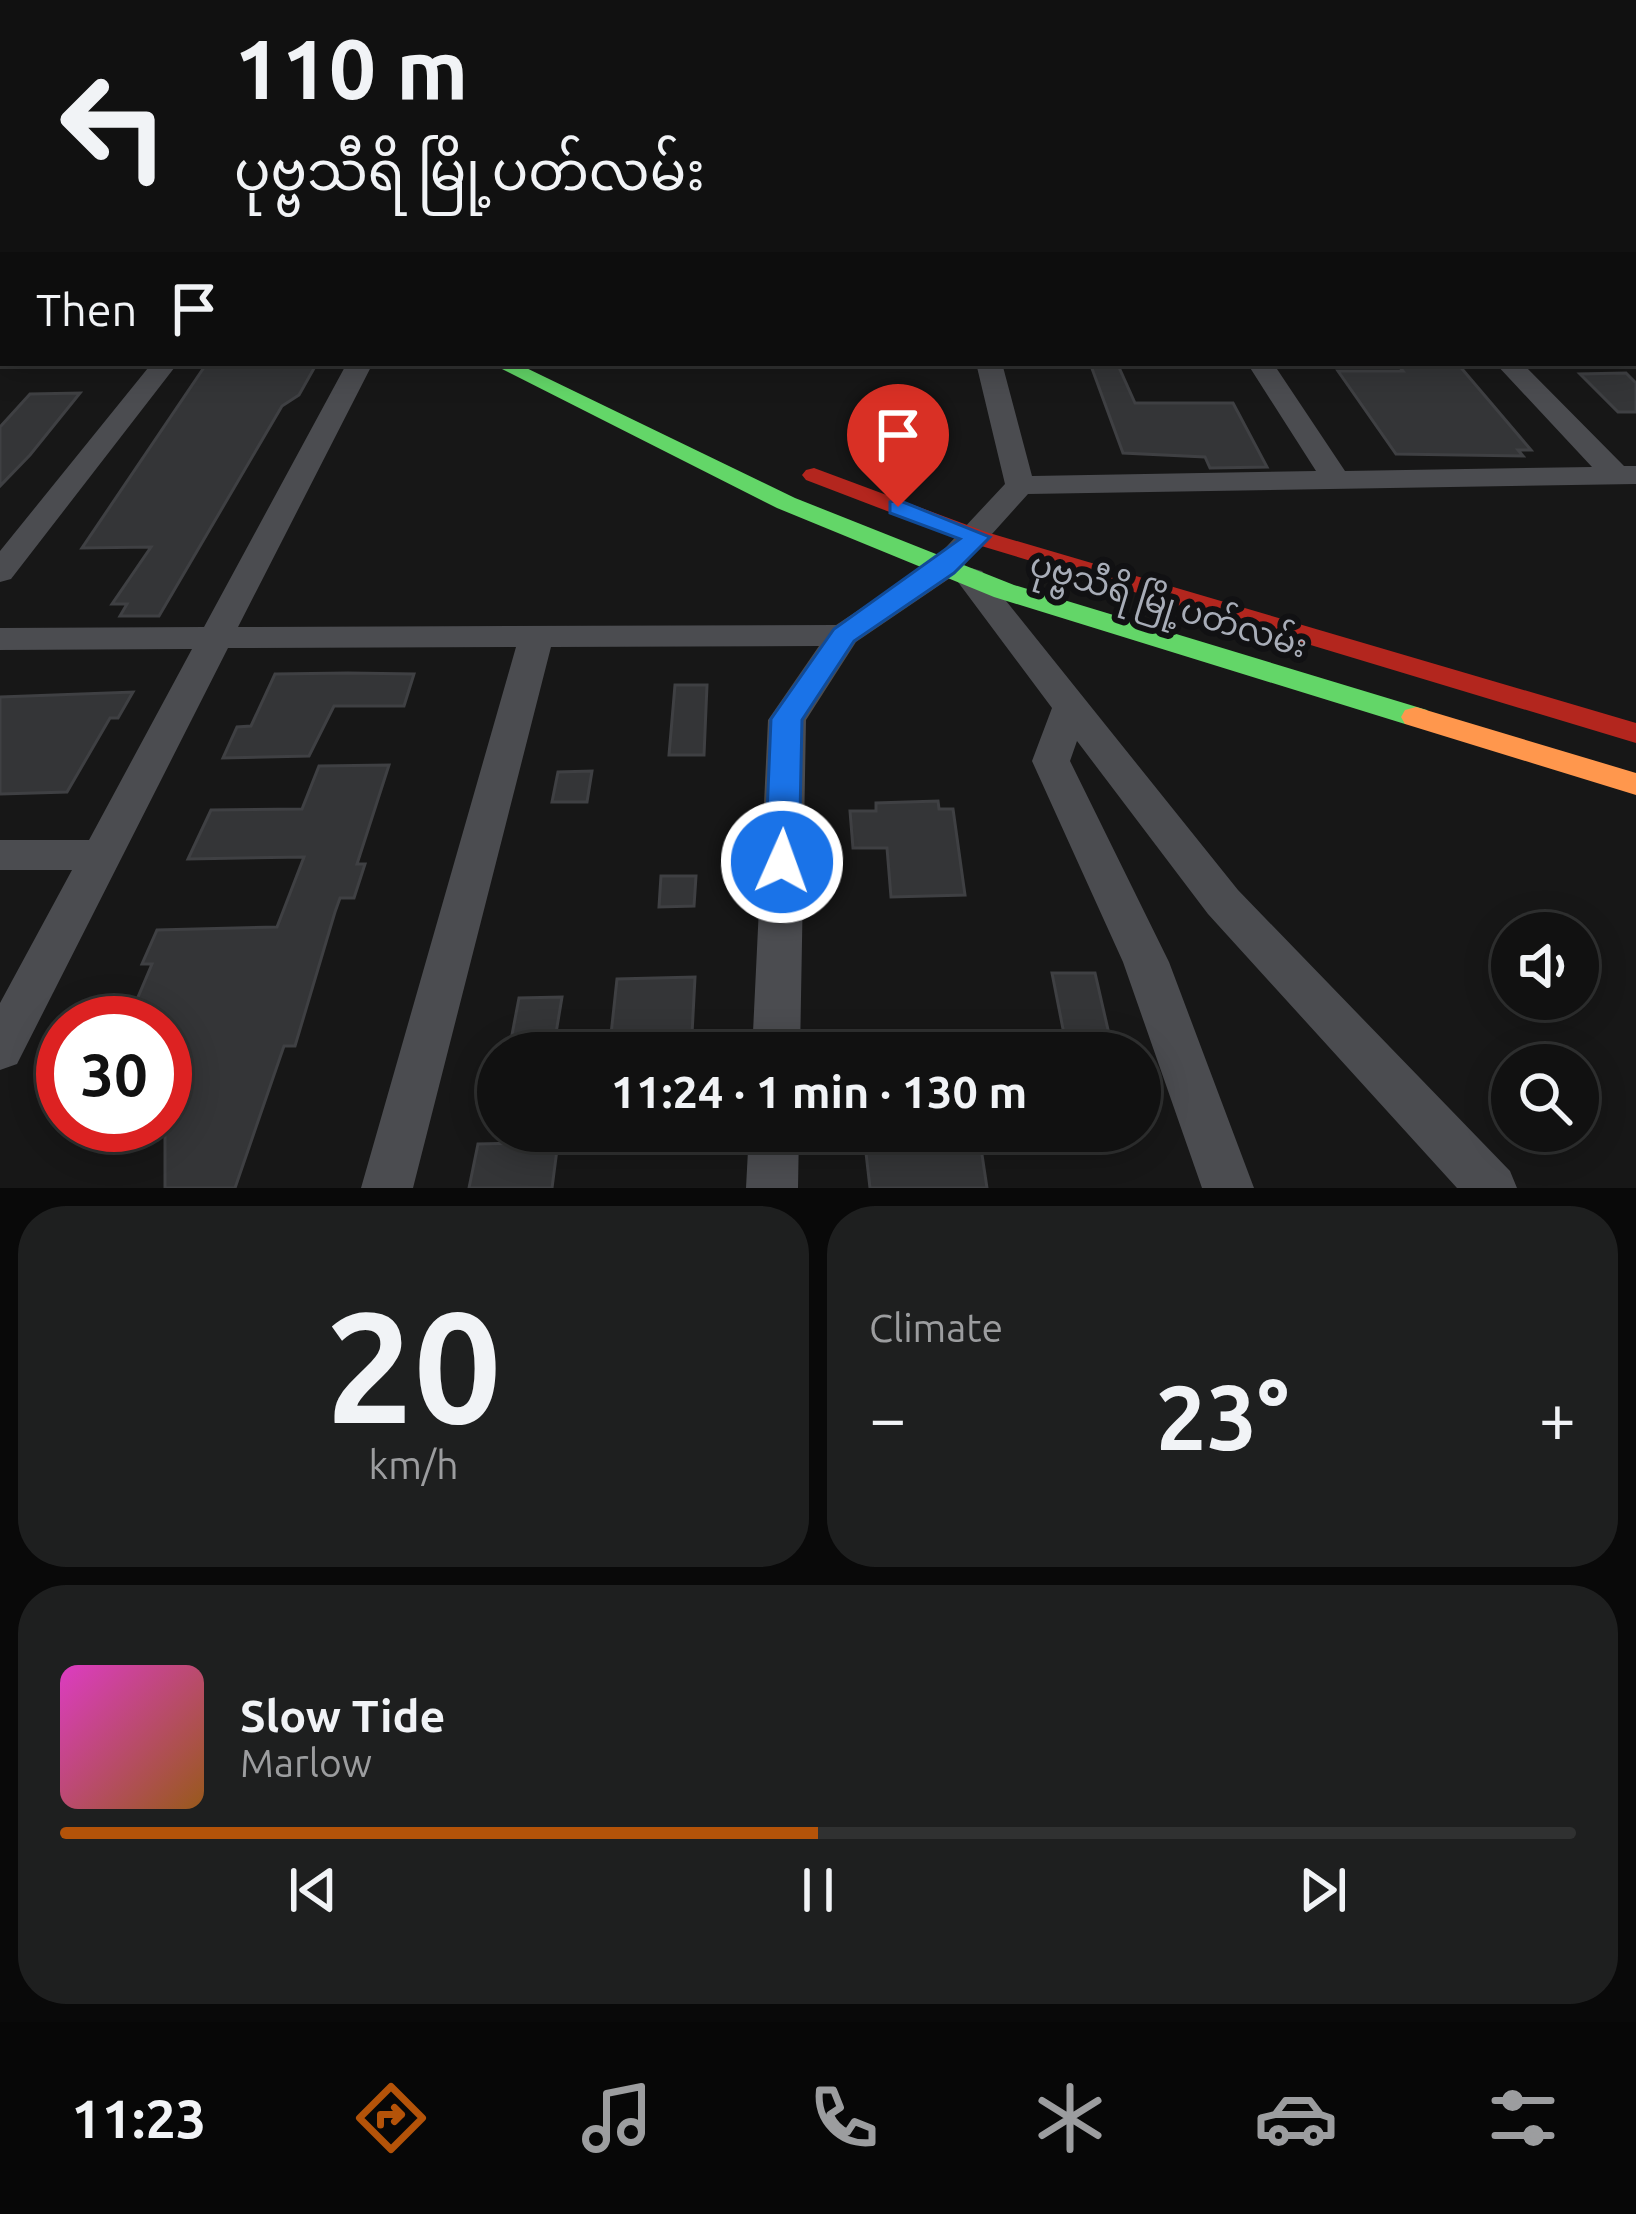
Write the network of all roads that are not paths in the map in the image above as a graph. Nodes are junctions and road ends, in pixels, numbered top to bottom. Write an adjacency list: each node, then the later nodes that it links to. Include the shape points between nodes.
1 (163, 366): 12 (street)
2 (357, 366): 13 (street)
3 (506, 366): 11 (main road, ပုဗ္ဗသီရိ မြို့ပတ်လမ်း, via 786,503)
4 (990, 366): 10 (street)
5 (1262, 366): 9 (street)
6 (1511, 366): 8 (street)
7 (780, 462): 11 (main road, ပုဗ္ဗသီရိ မြို့ပတ်လမ်း)
8 (1626, 475): 9 (street)
9 (1337, 481): 10 (street)
10 (1020, 485): 11 (street)
11 (964, 561): 15 (street); 17 (street); 18 (main road, ပုဗ္ဗသီရိ မြို့ပတ်လမ်း); 19 (main road, ပုဗ္ဗသီရိ မြို့ပတ်လမ်း)
12 (0, 572)
13 (220, 635): 14 (street); 16 (street); 21 (street)
14 (537, 635): 15 (street); 25 (street)
15 (844, 635): 22 (street, via 787,719)
16 (0, 639)
17 (1071, 707): 27 (street, via 1052,761 1146,962); 28 (street, via 1223,902)
18 (1636, 733)
19 (1636, 784)
20 (0, 855): 21 (street)
21 (103, 855): 23 (street)
22 (777, 1032)
23 (0, 1048)
24 (773, 1152): 26 (street)
25 (387, 1188)
26 (772, 1188)
27 (1228, 1188)
28 (1491, 1188)

